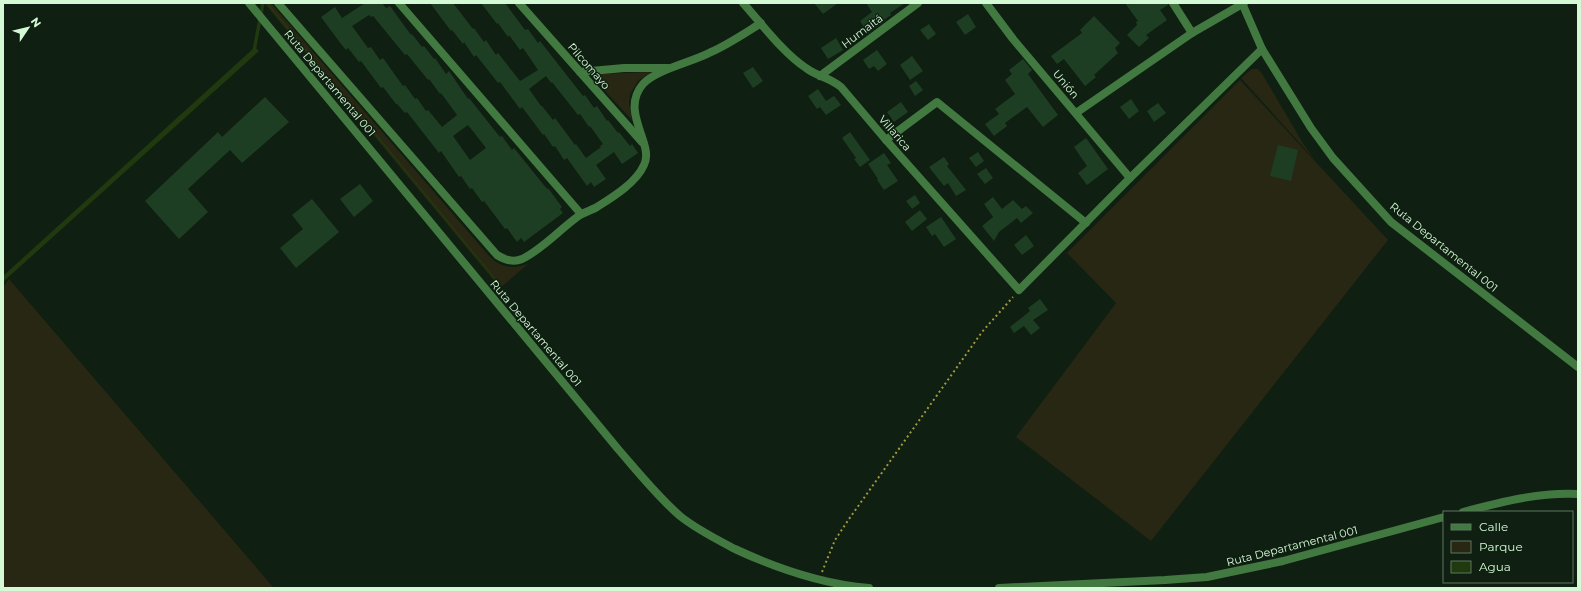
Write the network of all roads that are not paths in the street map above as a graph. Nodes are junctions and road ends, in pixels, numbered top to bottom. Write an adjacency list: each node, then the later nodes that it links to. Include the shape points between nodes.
1 (249, 3): 26 (street, Ruta Departamental 001, via 648,484 681,516 712,537 761,561 800,576)
2 (278, 3): 20 (street, via 497,255 508,261 521,260)
3 (399, 3): 20 (street)
4 (519, 3): 14 (street, Pilcomayo)
5 (743, 3): 10 (street, Villarica)
6 (918, 3): 15 (street, Humaitá)
7 (986, 3): 16 (street, Unión)
8 (1173, 3): 11 (street)
9 (1243, 3): 11 (street); 12 (street, Ruta Departamental 001)
10 (761, 23): 13 (street, via 712,52); 15 (street, Villarica, via 783,48 806,68)
11 (1192, 33): 16 (street)
12 (1262, 49): 19 (street); 22 (street, Ruta Departamental 001, via 1332,158 1391,222)
13 (673, 68): 14 (street, via 624,68); 18 (street, via 653,76 636,96 637,122)
14 (580, 72): 18 (street, Pilcomayo)
15 (820, 76): 17 (street, Villarica, via 832,80 841,87)
16 (1076, 114): 19 (street, Unión)
17 (886, 140): 21 (street, via 937,102); 21 (street, Villarica, via 1020,290)
18 (643, 144): 20 (street, via 645,165 636,177 615,195)
19 (1130, 178): 21 (street)
20 (581, 214)
21 (1086, 223)
22 (1578, 367)
23 (1578, 494): 24 (street, via 1529,496)
24 (1467, 511)
25 (1443, 517): 27 (street, Ruta Departamental 001, via 1283,562 1207,577)
26 (869, 588)
27 (999, 588)

